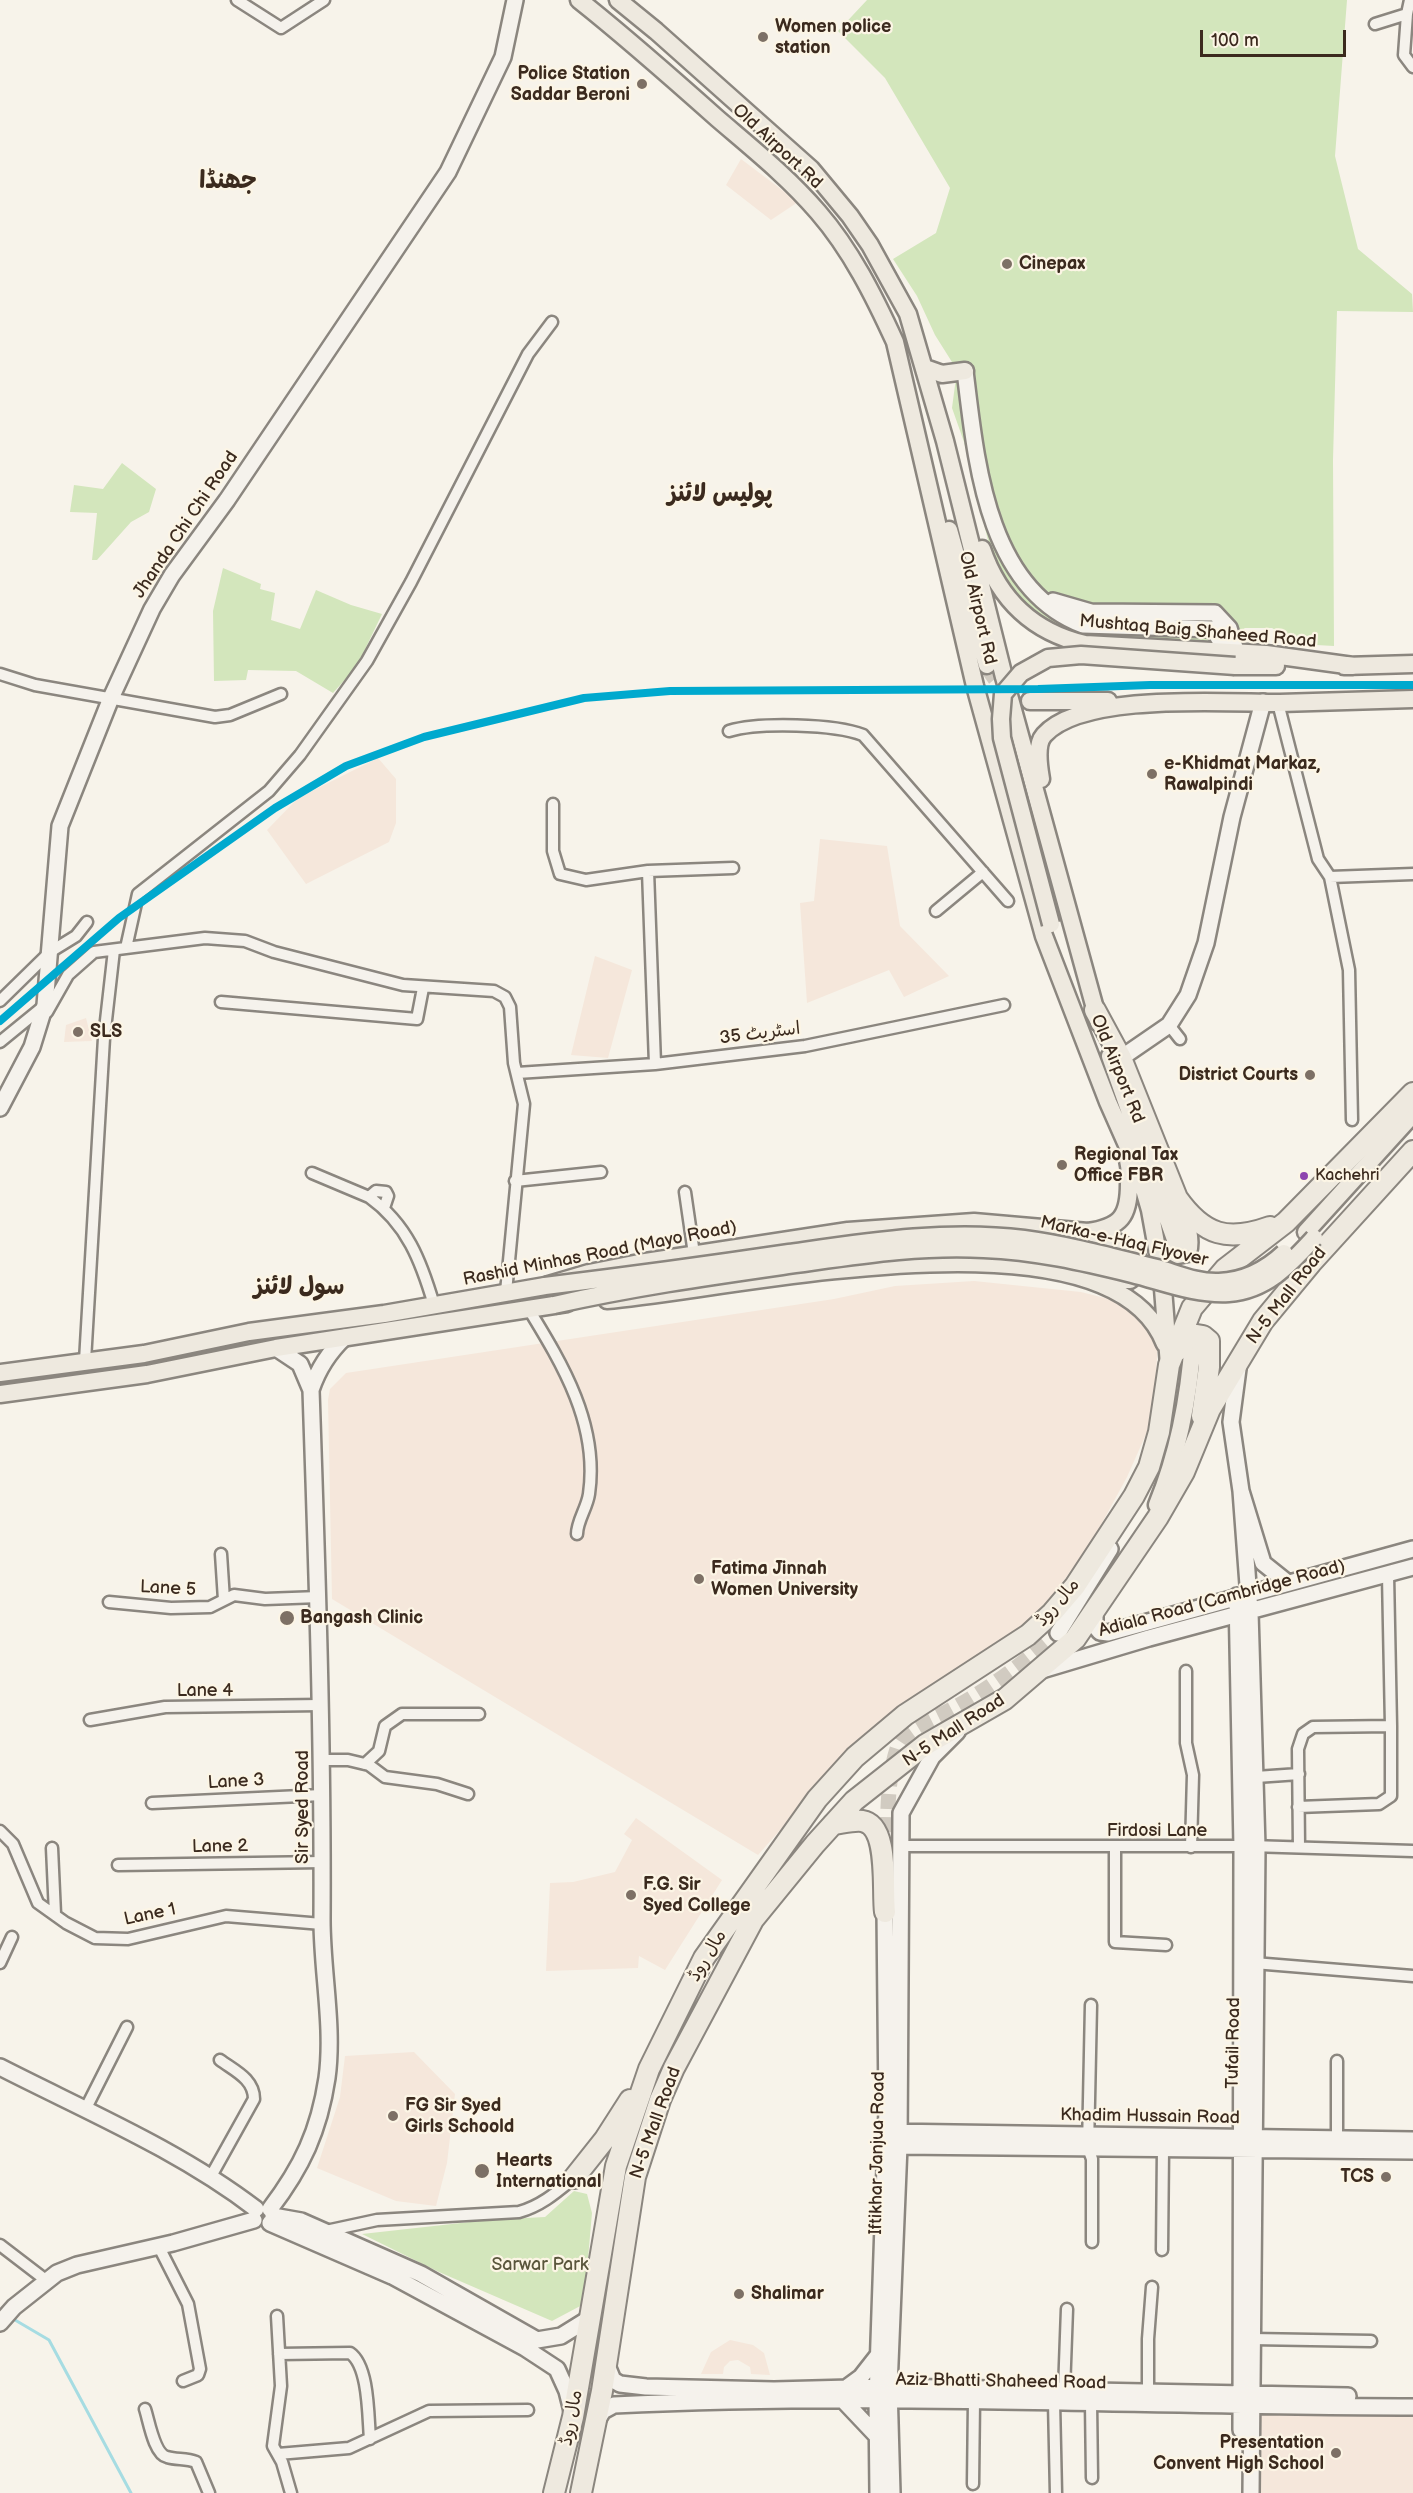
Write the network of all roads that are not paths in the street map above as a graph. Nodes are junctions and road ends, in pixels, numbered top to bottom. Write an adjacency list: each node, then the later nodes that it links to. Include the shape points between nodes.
1 (237, 0): 2 (street, via 281,28)
2 (324, 0)
3 (579, 0): 10 (main road, Old Airport Rd)
4 (618, 0): 8 (main road, Old Airport Rd)
5 (1410, 0): 7 (street)
6 (517, 3): 24 (main road, Jhanda Chi Chi Road, via 503,57 448,172 172,575)
7 (1407, 14): 9 (street); 11 (street, via 1404,55)
8 (640, 18): 10 (main road); 13 (main road, Old Airport Rd, via 811,169 850,216 908,314)
9 (1375, 24)
10 (626, 37): 15 (main road, Old Airport Rd, via 782,172 820,213 875,299)
11 (1413, 67)
12 (552, 322): 42 (street, via 528,354 367,661 300,755 269,791 138,894)
13 (925, 368): 14 (main road, via 942,374); 16 (main road, Old Airport Rd)
14 (965, 371): 17 (main road, via 972,437 1001,545)
15 (904, 372): 21 (main road); 31 (main road, Old Airport Rd, via 953,597)
16 (945, 441): 18 (main road, Mushtaq Baig Shaheed Road, via 969,500 990,573 1026,619 1062,639 1085,644); 30 (main road, Old Airport Rd)
17 (1015, 572): 18 (main road, via 1070,620 1083,625 1213,628 1222,644); 19 (main road, via 1053,601 1091,612 1215,613 1229,628)
18 (1217, 654): 19 (main road, Mushtaq Baig Shaheed Road)
19 (1236, 660): 20 (main road, via 1353,666); 45 (main road, bridge, via 1066,654 1033,664 1003,694 1002,738)
20 (1413, 664)
21 (987, 665)
22 (0, 674): 24 (street, via 35,685)
23 (280, 694): 24 (street, via 222,717)
24 (111, 698): 43 (main road, Jhanda Chi Chi Road, via 60,826)
25 (1413, 699): 28 (main road)
26 (1030, 701): 27 (main road)
27 (1199, 701): 28 (main road); 33 (main road, via 1107,708 1058,723 1042,737 1038,760)
28 (1270, 703): 38 (street, via 1318,859); 52 (main road, via 1232,817 1206,943 1188,996)
29 (729, 731): 36 (street, via 783,726 864,735)
30 (1021, 741): 31 (main road, via 1008,706 1000,703 992,709); 33 (main road, Old Airport Rd)
31 (993, 754): 45 (main road, Old Airport Rd, via 1044,936)
32 (553, 804): 35 (street, via 553,851 560,874 586,880)
33 (1051, 851): 50 (main road, Old Airport Rd)
34 (733, 868): 35 (street)
35 (648, 871): 56 (street)
36 (982, 872): 39 (street); 40 (street)
37 (1413, 874): 38 (street)
38 (1330, 877): 62 (street, via 1349,970)
39 (1008, 901)
40 (936, 911)
41 (87, 921): 43 (street, via 76,936)
42 (120, 949): 44 (street, via 206,938 245,941 285,955); 51 (street, via 94,952 76,967); 86 (street, via 104,1038)
43 (50, 952): 46 (street); 48 (main road, Jhanda Chi Chi Road)
44 (423, 987): 47 (street, via 417,1018); 57 (street, via 494,991 505,997 510,1007)
45 (1067, 998): 59 (main road, Old Airport Rd)
46 (0, 1001)
47 (221, 1002)
48 (45, 1005): 51 (main road, Jhanda Chi Chi Road); 54 (street)
49 (1004, 1005): 56 (street, اسٹریٹ 35, via 805,1046)
50 (1095, 1010): 55 (highway); 74 (main road, Old Airport Rd)
51 (41, 1023): 60 (main road, Jhanda Chi Chi Road)
52 (1169, 1025): 53 (street); 55 (main road)
53 (1179, 1039)
54 (0, 1042)
55 (1121, 1058): 69 (highway)
56 (654, 1064): 57 (street, اسٹریٹ 35)
57 (518, 1073): 67 (street, via 524,1104)
58 (1413, 1093): 70 (highway)
59 (1108, 1102): 71 (main road, Rashid Minhas Road (Mayo Road), via 1130,1166 1129,1199 1119,1222 1105,1230); 72 (main road, Old Airport Rd, via 1139,1172)
60 (0, 1108)
61 (1413, 1114): 73 (main road, Marka-e-Haq Flyover)
62 (1352, 1120)
63 (1413, 1130): 73 (main road, Marka-e-Haq Flyover)
64 (1413, 1151): 85 (highway, N-5 Mall Road, via 1287,1291)
65 (601, 1172): 67 (street)
66 (312, 1173): 79 (street, via 369,1197 376,1191 386,1192 384,1208 416,1251)
67 (515, 1181): 78 (street)
68 (685, 1192): 75 (street)
69 (1177, 1198): 70 (highway, via 1200,1223 1230,1237); 72 (main road, via 1190,1233 1188,1253 1171,1253)
70 (1286, 1222): 87 (highway, via 1225,1269 1205,1290 1192,1308)
71 (1088, 1232): 75 (main road, Rashid Minhas Road (Mayo Road), via 1012,1224 941,1223 848,1231); 76 (main road, via 1136,1253 1140,1271 1130,1280)
72 (1156, 1235): 87 (main road, Old Airport Rd)
73 (1310, 1235): 77 (main road, Marka-e-Haq Flyover, bridge, via 1272,1265 1239,1280 1219,1282 1183,1277 1038,1241 946,1236 863,1243); 80 (main road, Marka-e-Haq Flyover, bridge, via 1271,1280 1231,1293 1184,1289 1037,1254 952,1248 818,1261 639,1287)
74 (1178, 1245)
75 (694, 1254): 77 (main road, Rashid Minhas Road (Mayo Road), via 590,1273)
76 (1084, 1277): 80 (main road, via 1017,1264 960,1261); 87 (main road, via 1126,1297 1149,1314 1165,1342)
77 (545, 1286): 78 (main road, Rashid Minhas Road (Mayo Road))
78 (506, 1293): 79 (main road, Rashid Minhas Road (Mayo Road))
79 (434, 1305): 86 (main road, Rashid Minhas Road (Mayo Road))
80 (554, 1305): 81 (main road)
81 (528, 1308): 82 (main road); 94 (street, via 557,1355 584,1418 589,1493)
82 (345, 1337): 84 (main road); 89 (main road, Sir Syed Road, via 334,1348)
83 (1193, 1340): 95 (main road, via 1181,1434)
84 (276, 1348): 89 (main road, Sir Syed Road, via 300,1364); 90 (main road, via 147,1374)
85 (1241, 1355): 91 (highway, N-5 Mall Road); 92 (main road, via 1231,1422)
86 (86, 1361): 88 (main road, Rashid Minhas Road (Mayo Road))
87 (1169, 1365): 91 (highway, via 1186,1336 1197,1334 1209,1341); 93 (highway, مال روڈ, via 1159,1432 1149,1467)
88 (0, 1373)
89 (311, 1390): 102 (main road, Sir Syed Road)
90 (0, 1394)
91 (1199, 1430): 95 (highway, N-5 Mall Road, via 1184,1472)
92 (1241, 1491): 100 (main road, via 1263,1563); 101 (main road, Tufail Road)
93 (1134, 1496): 107 (main road, via 1106,1556); 134 (highway, مال روڈ, via 1075,1586 1052,1613 998,1656 905,1715 855,1757 817,1799)
94 (577, 1534)
95 (1145, 1536): 105 (highway, N-5 Mall Road)
96 (1413, 1548): 100 (main road, Adiala Road (Cambridge Road))
97 (221, 1554): 103 (street, Lane 5)
98 (1413, 1568): 99 (main road, Adiala Road (Cambridge Road))
99 (1388, 1575): 106 (main road, Adiala Road (Cambridge Road)); 114 (street)
100 (1288, 1583): 101 (main road, Adiala Road (Cambridge Road))
101 (1243, 1595): 105 (main road, Adiala Road (Cambridge Road), via 1108,1634 1095,1626); 106 (main road, Tufail Road)
102 (319, 1597): 103 (street, Lane 5, via 265,1599 234,1595); 110 (main road, Sir Syed Road)
103 (224, 1600): 104 (street, Lane 5, via 210,1607)
104 (109, 1602)
105 (1095, 1609): 108 (highway, N-5 Mall Road, via 1075,1639)
106 (1244, 1614): 108 (main road, Adiala Road (Cambridge Road)); 118 (main road, Tufail Road); 128 (main road, Tufail Road)
107 (1058, 1633)
108 (1042, 1670): 113 (highway, N-5 Mall Road)
109 (1186, 1671): 127 (street, via 1186,1743 1193,1775)
110 (321, 1705): 112 (street, Lane 4, via 165,1707); 115 (main road, Sir Syed Road)
111 (479, 1714): 116 (street, via 402,1714 385,1726 379,1751)
112 (90, 1720)
113 (968, 1721): 123 (highway, N-5 Mall Road, via 925,1745 854,1801); 125 (main road, Iftikhar Janjua Road, via 932,1758 901,1813)
114 (1391, 1726): 117 (street, via 1313,1727 1303,1734 1298,1749); 122 (street, via 1391,1796 1386,1801)
115 (322, 1760): 116 (street); 120 (main road, Sir Syed Road)
116 (365, 1764): 119 (street, via 385,1777 437,1784)
117 (1299, 1774): 118 (street); 122 (street)
118 (1256, 1777): 128 (main road, Tufail Road)
119 (468, 1794)
120 (322, 1795): 121 (street, Lane 3); 132 (main road, Sir Syed Road)
121 (152, 1803)
122 (1298, 1806): 129 (street)
123 (833, 1824): 135 (highway, via 862,1821 874,1826 881,1840); 137 (highway, N-5 Mall Road)
124 (0, 1832): 136 (street, Lane 1, via 13,1844 38,1903)
125 (901, 1846): 126 (street, Firdosi Lane); 153 (main road, Iftikhar Janjua Road)
126 (1115, 1847): 127 (street, Firdosi Lane); 140 (street, via 1115,1942)
127 (1191, 1847): 128 (street, Firdosi Lane)
128 (1249, 1847): 129 (street, Firdosi Lane); 142 (main road, Tufail Road); 157 (main road, Tufail Road)
129 (1299, 1847): 131 (street, Firdosi Lane)
130 (52, 1848): 136 (street)
131 (1413, 1851)
132 (323, 1862): 133 (street, Lane 2); 138 (main road, Sir Syed Road)
133 (118, 1865)
134 (738, 1908): 137 (highway, via 720,1948 723,1952 728,1953); 144 (highway, مال روڈ, via 704,1958)
135 (885, 1912): 153 (main road, Iftikhar Janjua Road)
136 (55, 1914): 138 (street, Lane 1, via 95,1938 128,1939 226,1916)
137 (753, 1920): 145 (highway, N-5 Mall Road)
138 (322, 1924): 162 (main road, Sir Syed Road, via 327,2077 314,2135 296,2175)
139 (12, 1937): 141 (street)
140 (1166, 1945)
141 (0, 1963)
142 (1254, 1963): 143 (street); 157 (main road, Tufail Road)
143 (1413, 1976)
144 (687, 1992): 145 (highway, via 719,1958); 151 (highway, مال روڈ)
145 (706, 2005): 178 (highway, N-5 Mall Road, via 660,2100 635,2177)
146 (1091, 2005): 156 (street)
147 (127, 2027): 152 (street)
148 (220, 2060): 160 (street, via 248,2080 254,2088 254,2099)
149 (1337, 2061): 154 (street)
150 (0, 2067): 152 (main road)
151 (649, 2069): 161 (highway, via 605,2139); 172 (highway, مال روڈ, via 616,2166)
152 (85, 2110): 160 (main road)
153 (895, 2136): 156 (main road, Khadim Hussain Road); 177 (main road, Iftikhar Janjua Road); 180 (main road, Iftikhar Janjua Road)
154 (1337, 2139): 155 (main road, Khadim Hussain Road); 157 (main road, Khadim Hussain Road)
155 (1413, 2140)
156 (1088, 2142): 157 (main road, Khadim Hussain Road); 158 (main road, Khadim Hussain Road); 164 (street, via 1092,2159)
157 (1246, 2144): 158 (main road, Khadim Hussain Road); 159 (main road, Khadim Hussain Road); 174 (main road, Tufail Road); 186 (main road, Tufail Road)
158 (1163, 2149): 167 (street)
159 (1413, 2151)
160 (210, 2178): 162 (main road)
161 (574, 2178): 163 (street, via 541,2204 519,2212 377,2220)
162 (265, 2215): 163 (main road, via 301,2221); 166 (main road); 191 (main road, via 392,2276 525,2348 557,2369)
163 (327, 2231): 172 (main road, via 421,2274 537,2340 561,2336)
164 (1092, 2242)
165 (0, 2245): 168 (street)
166 (159, 2247): 168 (main road, via 76,2265); 179 (street, via 188,2304 200,2368 198,2375)
167 (1162, 2250)
168 (46, 2281): 173 (main road)
169 (1152, 2287): 181 (street)
170 (1067, 2309): 183 (street)
171 (277, 2316): 176 (street)
172 (590, 2318): 191 (highway, مال روڈ)
173 (0, 2323)
174 (1252, 2339): 175 (street); 186 (main road, Tufail Road)
175 (1371, 2341)
176 (279, 2354): 194 (street, via 355,2356 362,2368); 195 (street, via 279,2411 273,2436)
177 (880, 2354): 180 (main road, Iftikhar Janjua Road); 182 (main road)
178 (606, 2363): 182 (main road, Aziz Bhatti Shaheed Road, via 610,2376 620,2384); 192 (highway, مال روڈ)
179 (183, 2381)
180 (883, 2393): 182 (main road, Aziz Bhatti Shaheed Road); 183 (main road, Aziz Bhatti Shaheed Road); 185 (main road, Aziz Bhatti Shaheed Road); 193 (main road, Iftikhar Janjua Road); 203 (main road, Iftikhar Janjua Road)
181 (1148, 2393): 183 (main road, Aziz Bhatti Shaheed Road); 186 (main road, Aziz Bhatti Shaheed Road)
182 (844, 2394): 192 (main road, Aziz Bhatti Shaheed Road, via 614,2405 603,2411); 193 (main road)
183 (1059, 2397): 185 (main road, Aziz Bhatti Shaheed Road); 187 (main road, Aziz Bhatti Shaheed Road); 204 (street)
184 (1413, 2397): 186 (main road, Aziz Bhatti Shaheed Road)
185 (974, 2401): 197 (street)
186 (1246, 2401): 187 (main road, Aziz Bhatti Shaheed Road); 188 (main road, Aziz Bhatti Shaheed Road); 205 (main road, Tufail Road); 206 (main road, Tufail Road)
187 (1091, 2403): 196 (street)
188 (1413, 2407)
189 (145, 2409): 198 (street, via 159,2453 196,2462)
190 (528, 2410): 194 (street, via 429,2411)
191 (573, 2417): 200 (highway, مال روڈ)
192 (596, 2423): 201 (highway, مال روڈ)
193 (877, 2436): 202 (main road, Iftikhar Janjua Road)
194 (370, 2439): 195 (street, via 340,2450)
195 (278, 2454): 199 (street)
196 (1092, 2478)
197 (973, 2484)
198 (209, 2493)
199 (291, 2493)
200 (553, 2493)
201 (581, 2493)
202 (878, 2493)
203 (892, 2493)
204 (1056, 2493)
205 (1242, 2493)
206 (1251, 2493)

